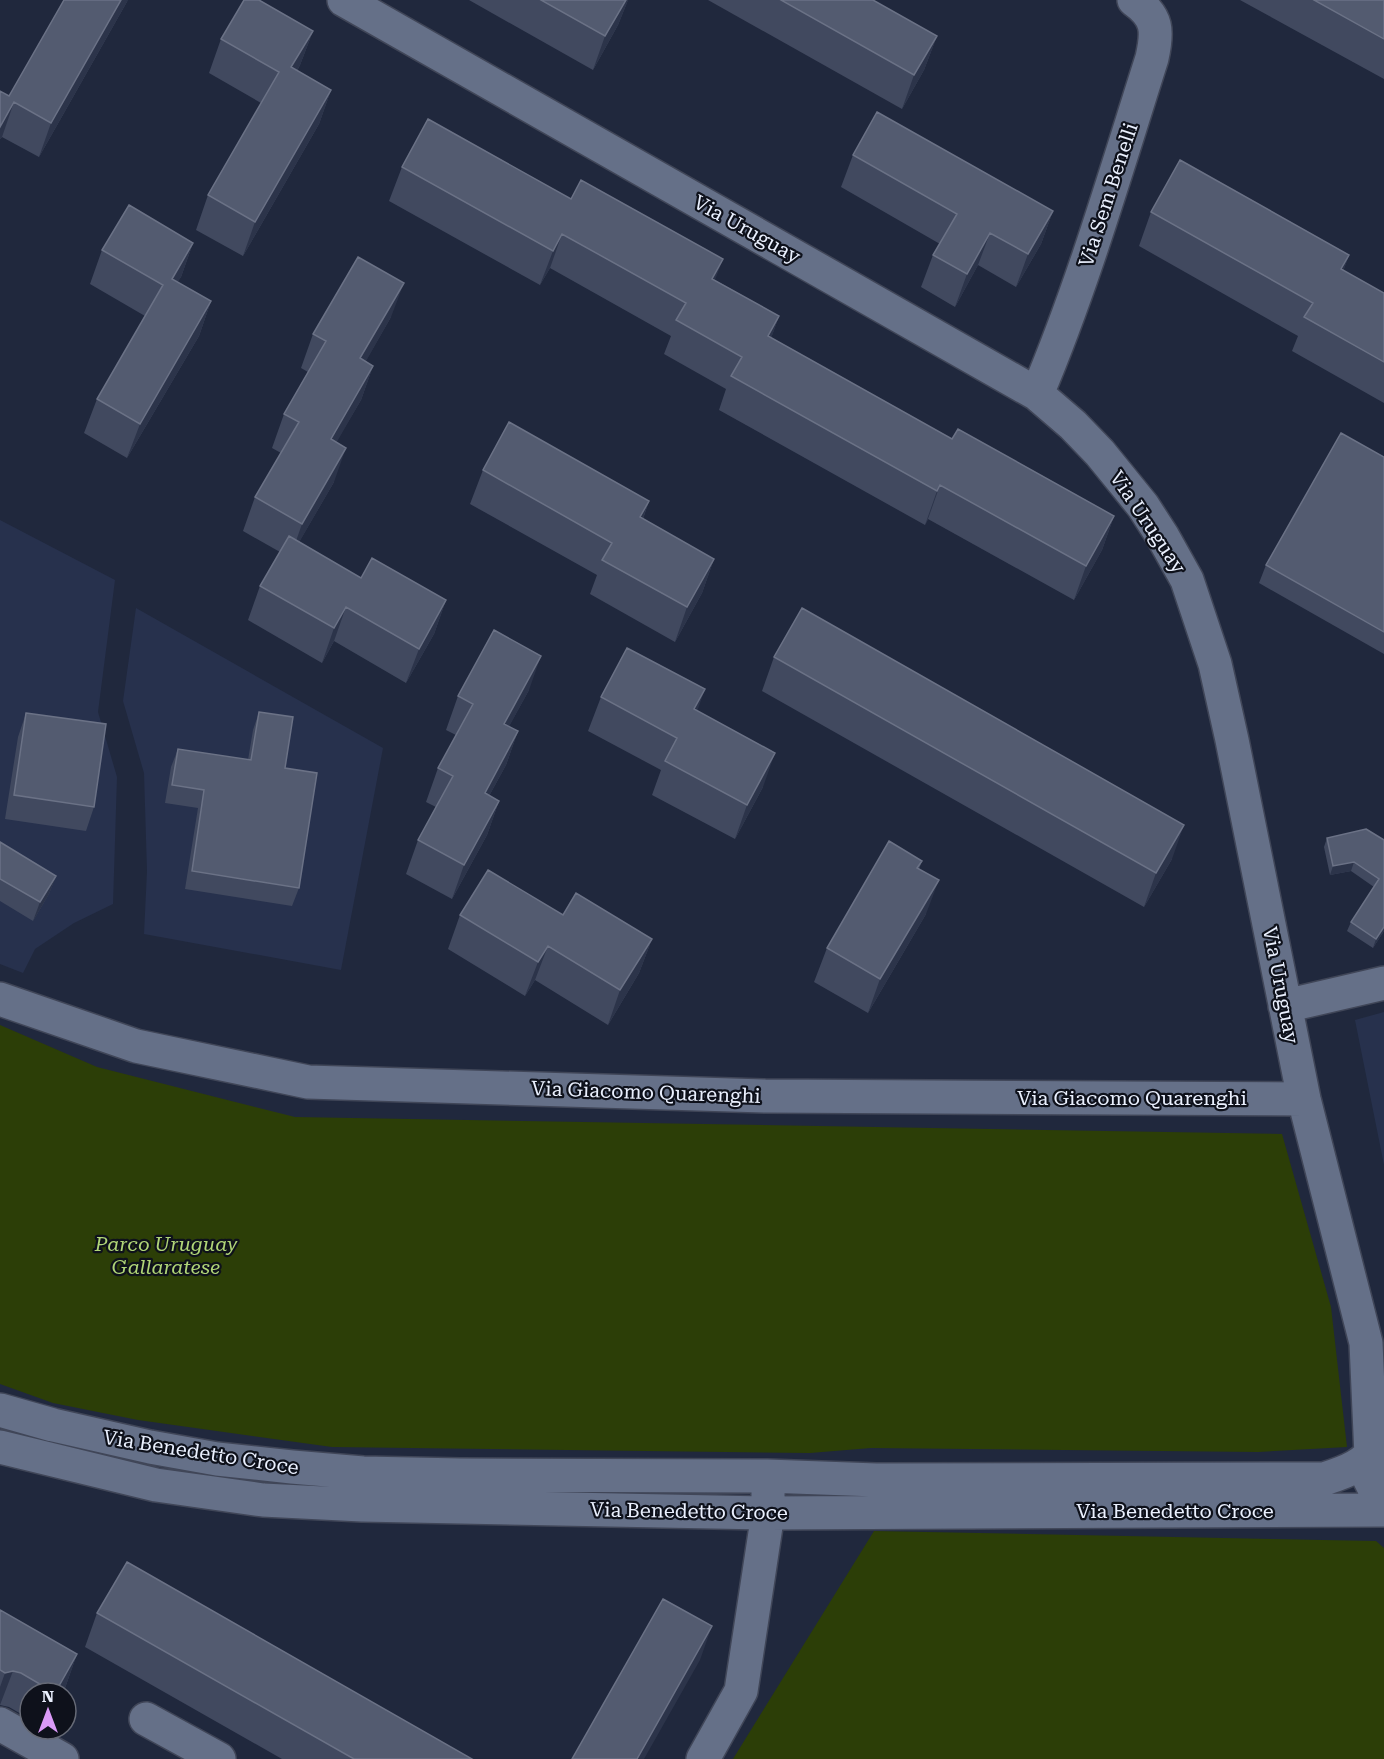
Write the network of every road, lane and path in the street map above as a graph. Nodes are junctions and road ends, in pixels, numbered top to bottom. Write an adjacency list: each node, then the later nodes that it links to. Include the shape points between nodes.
1 (344, 0): 3 (street, Via Uruguay)
2 (1134, 0): 3 (street, Via Sem Benelli, via 1150,15 1156,28 1152,58 1089,256)
3 (1036, 394): 6 (street, Via Uruguay, via 1073,425 1120,476 1163,537 1187,580 1215,664)
4 (1384, 982): 6 (street)
5 (0, 999): 7 (street, Via Giacomo Quarenghi, via 136,1047 308,1082 765,1096)
6 (1285, 1006): 7 (street, Via Uruguay)
7 (1304, 1099): 8 (street, Via Uruguay)
8 (1366, 1343): 9 (street); 12 (street, Via Uruguay)
9 (1384, 1378)
10 (0, 1410): 13 (street, Via Benedetto Croce, via 150,1447 292,1467 461,1475)
11 (0, 1447): 16 (street, Via Benedetto Croce, via 156,1485 263,1500)
12 (1378, 1447): 13 (street, Via Benedetto Croce, via 1348,1472 1324,1479 876,1480); 14 (street, Via Uruguay, via 1369,1478)
13 (767, 1476): 16 (street)
14 (1384, 1501)
15 (1384, 1510): 16 (street, Via Benedetto Croce)
16 (768, 1513): 21 (street, via 741,1691)
17 (146, 1719): 20 (street)
18 (0, 1724): 19 (street)
19 (62, 1759)
20 (219, 1759)
21 (704, 1759)

